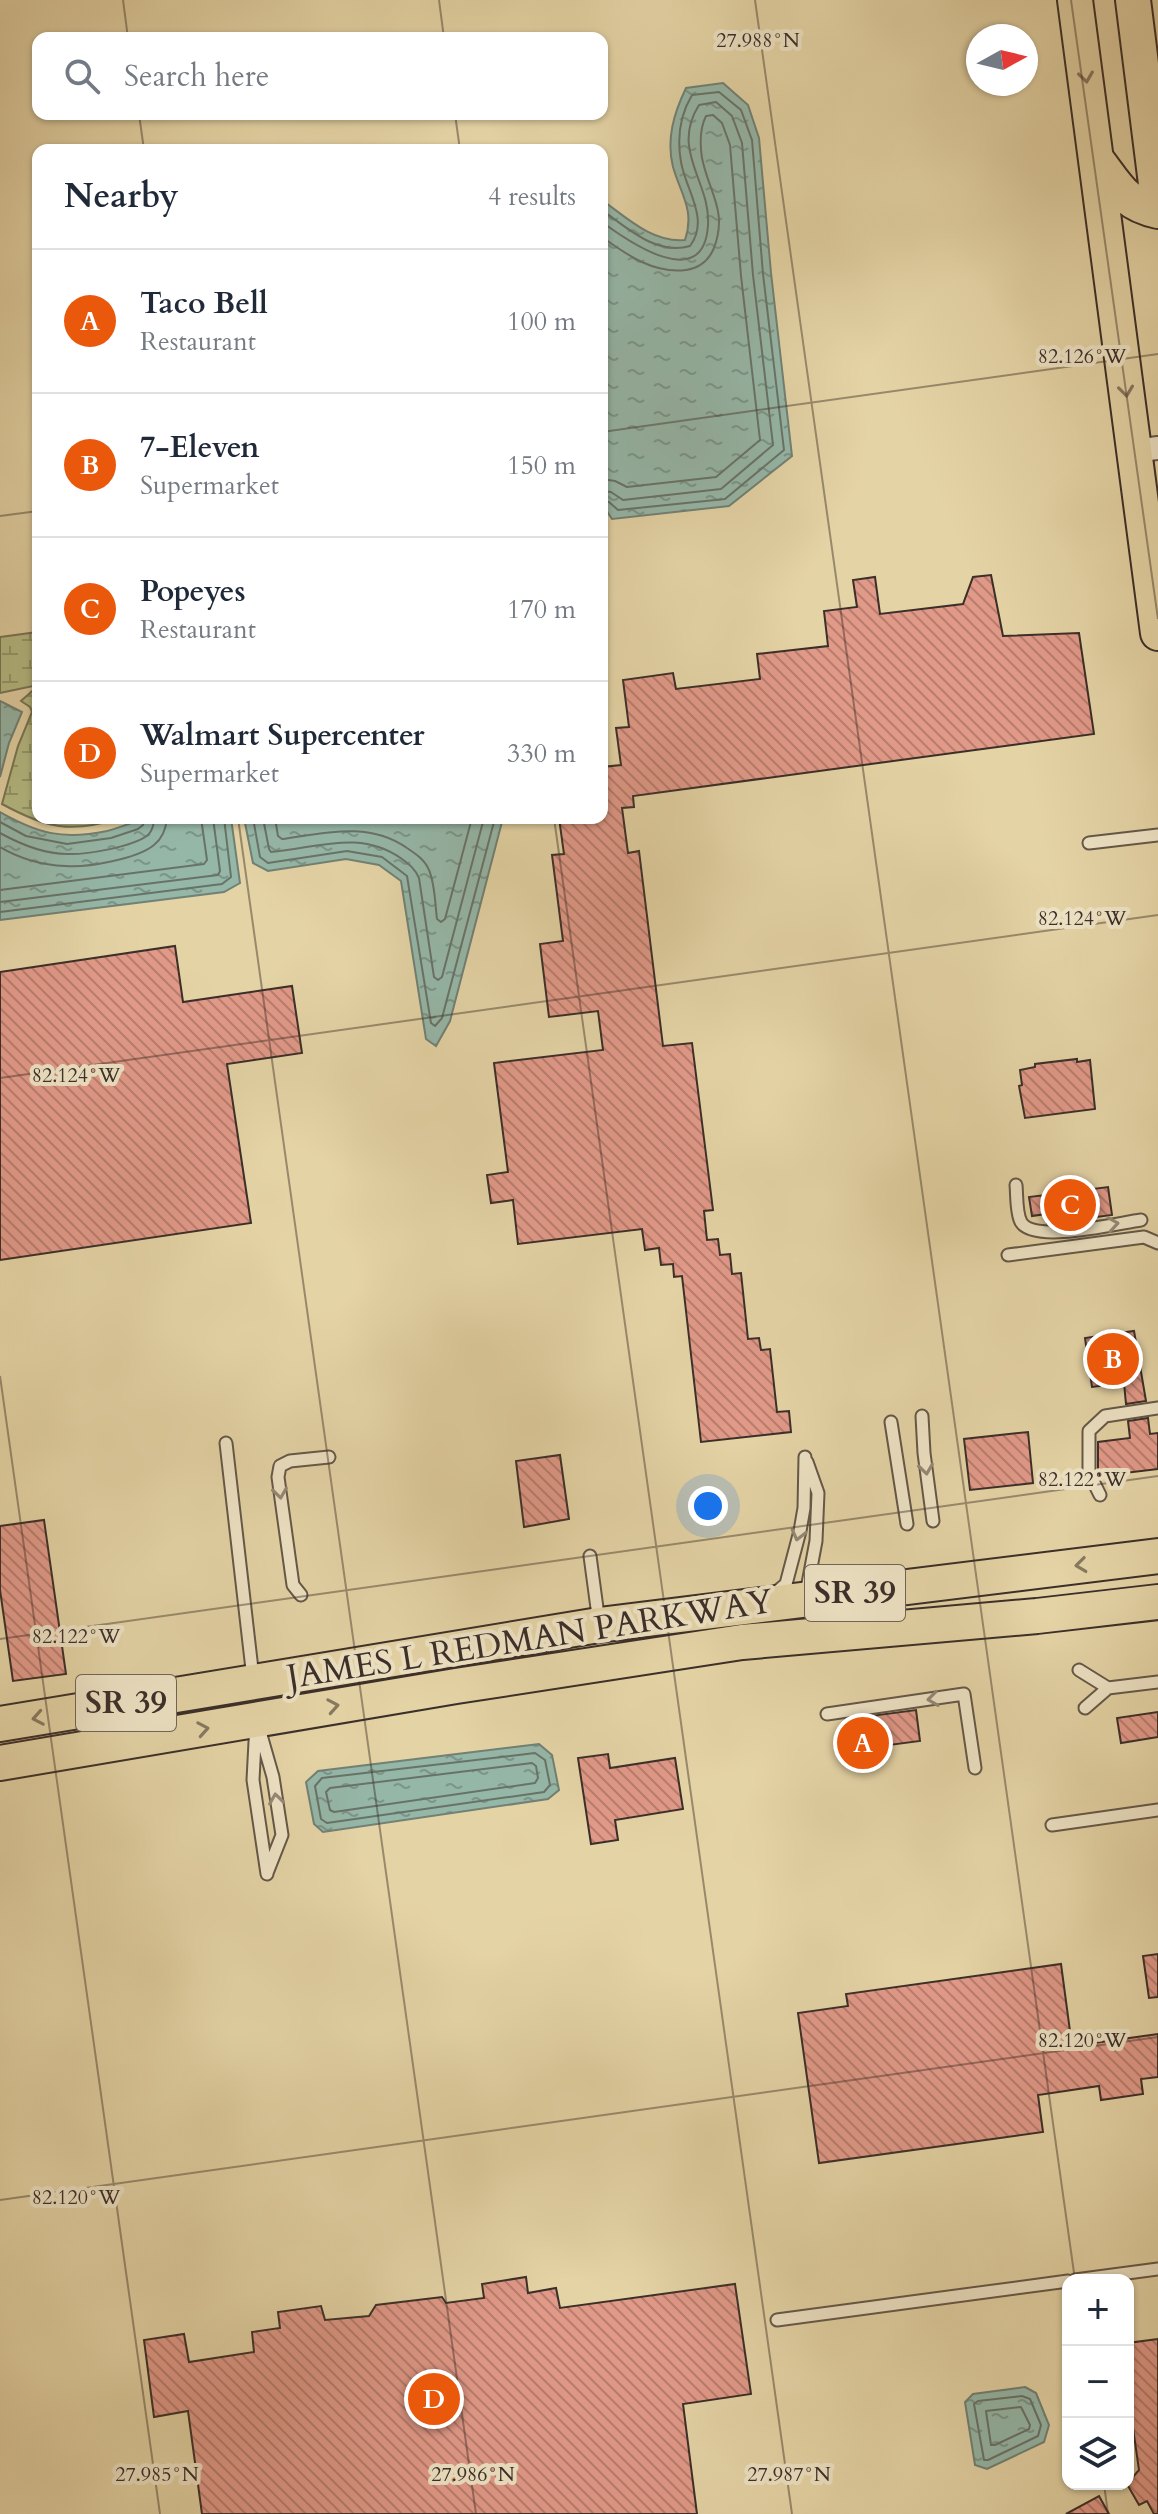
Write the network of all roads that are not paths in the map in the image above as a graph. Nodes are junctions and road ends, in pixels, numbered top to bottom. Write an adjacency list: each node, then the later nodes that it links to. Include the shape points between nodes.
1 (1075, 0): 3 (main road, one-way to 3)
2 (1133, 0): 4 (main road)
3 (1097, 159): 5 (main road, via 1128,199); 6 (main road, one-way to 6)
4 (1158, 200)
5 (1158, 211)
6 (1146, 449): 7 (main road)
7 (1150, 517): 8 (main road)
8 (1158, 633)
9 (1158, 835): 10 (lane)
10 (1089, 843)
11 (1016, 1185): 12 (lane, one-way to 12, via 1020,1221 1027,1228 1046,1233)
12 (1141, 1220)
13 (1158, 1243): 14 (lane, via 1144,1237)
14 (1008, 1255)
15 (1158, 1408): 20 (lane, via 1105,1416 1089,1431 1089,1473)
16 (922, 1416): 21 (lane, one-way to 21)
17 (891, 1422): 22 (lane)
18 (226, 1443): 36 (lane)
19 (329, 1457): 26 (lane, one-way to 26, via 280,1466 293,1585)
20 (1100, 1495)
21 (933, 1521)
22 (907, 1524)
23 (590, 1556): 30 (lane)
24 (1158, 1556): 25 (main road, JAMES L REDMAN PARKWAY / SR 39, one-way to 25)
25 (979, 1577): 27 (main road, JAMES L REDMAN PARKWAY / SR 39); 31 (main road, via 936,1598 827,1614 805,1627)
26 (301, 1595)
27 (805, 1599): 29 (main road, JAMES L REDMAN PARKWAY / SR 39); 29 (lane, one-way to 29, via 818,1493 805,1457 804,1508 788,1579); 33 (main road, via 798,1609 772,1621 620,1644)
28 (1158, 1602): 31 (main road, JAMES L REDMAN PARKWAY / SR 39)
29 (761, 1604): 30 (main road, JAMES L REDMAN PARKWAY / SR 39)
30 (599, 1625): 36 (main road, JAMES L REDMAN PARKWAY / SR 39)
31 (800, 1637): 33 (main road, JAMES L REDMAN PARKWAY / SR 39)
32 (1079, 1670): 35 (lane)
33 (546, 1673): 36 (main road, JAMES L REDMAN PARKWAY / SR 39, one-way to 33)
34 (1158, 1682): 35 (lane)
35 (1108, 1688): 37 (lane)
36 (255, 1700): 36 (lane, one-way to 36, via 253,1780 267,1874 282,1835); 39 (main road, JAMES L REDMAN PARKWAY / SR 39, one-way to 39); 40 (main road, JAMES L REDMAN PARKWAY / SR 39, one-way to 36)
37 (1085, 1708)
38 (827, 1714): 41 (lane, one-way to 38, via 964,1694)
39 (0, 1724)
40 (0, 1763)
41 (975, 1768)
42 (1158, 1810): 43 (lane)
43 (1052, 1825)
44 (1158, 2269): 45 (lane)
45 (1120, 2274)
46 (1062, 2282): 47 (lane)
47 (777, 2320)

